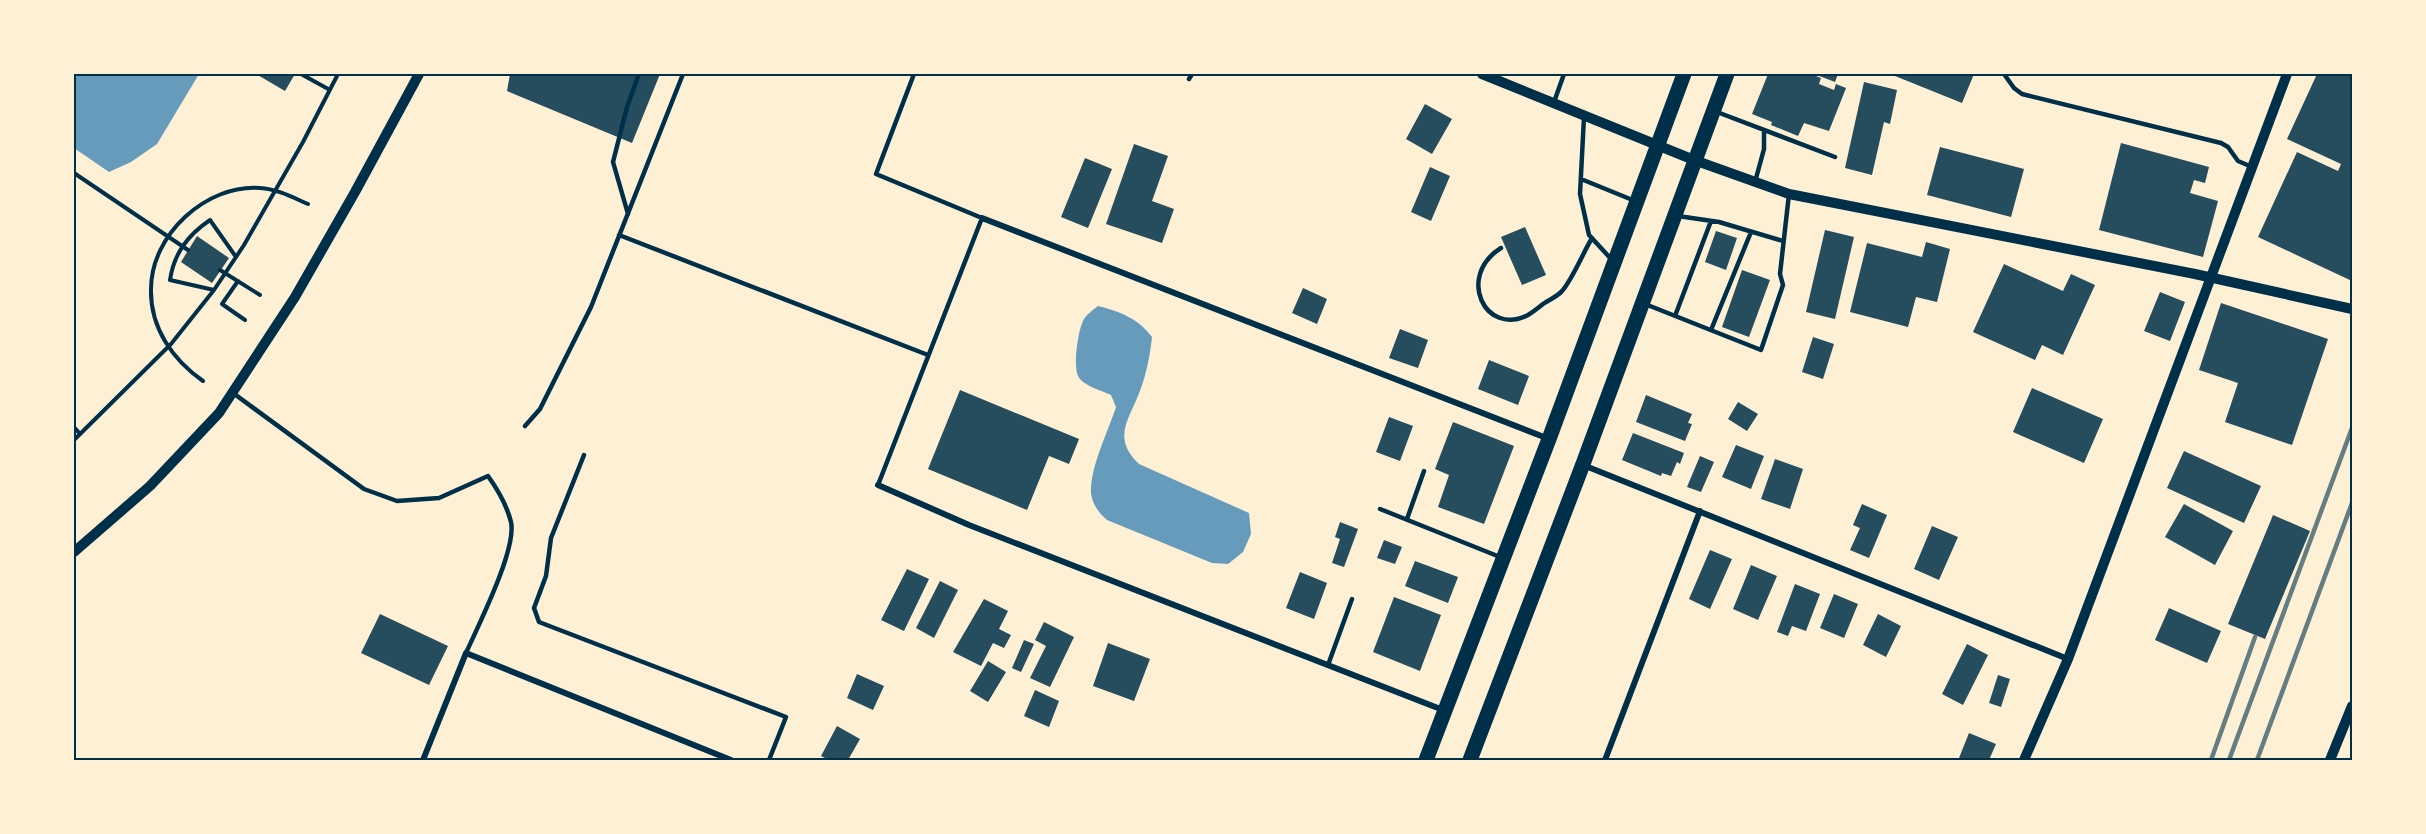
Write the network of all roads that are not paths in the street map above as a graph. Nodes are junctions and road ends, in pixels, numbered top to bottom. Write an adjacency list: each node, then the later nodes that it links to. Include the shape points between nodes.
1 (418, 74): 39 (street, via 301,288)
2 (639, 74): 23 (lane, via 613,162)
3 (683, 74): 23 (lane)
4 (914, 74): 25 (lane, via 876,174)
5 (1482, 74): 11 (street)
6 (1564, 74): 11 (lane)
7 (1684, 74): 15 (main road)
8 (1727, 74): 12 (main road)
9 (2004, 74): 18 (lane, via 2022,94 2221,143 2238,161)
10 (2287, 74): 18 (street)
11 (1554, 102): 13 (street)
12 (1712, 111): 14 (lane); 17 (main road)
13 (1584, 114): 15 (street); 19 (lane)
14 (1764, 130): 16 (lane); 20 (lane, via 1764,149)
15 (1656, 144): 17 (street); 22 (main road)
16 (1835, 157)
17 (1694, 159): 20 (street); 24 (main road)
18 (2252, 167): 33 (street)
19 (1581, 179): 22 (lane); 29 (lane, via 1580,194)
20 (1755, 182): 21 (street)
21 (1789, 194): 30 (lane); 33 (street)
22 (1635, 201): 32 (main road)
23 (628, 214): 28 (lane)
24 (1673, 216): 26 (lane); 34 (main road)
25 (982, 218): 38 (lane); 41 (street)
26 (1711, 221): 27 (lane); 36 (lane)
27 (1751, 232): 30 (lane); 37 (lane)
28 (619, 236): 38 (lane); 40 (lane, via 586,317 540,409)
29 (1592, 238): 31 (lane, via 1563,291 1526,316 1504,319 1485,308 1477,282 1485,264); 32 (lane)
30 (1784, 241): 37 (lane, via 1780,274 1783,285 1761,350)
31 (1502, 248)
32 (1613, 261): 41 (main road)
33 (2211, 278): 35 (street); 53 (street)
34 (1642, 302): 36 (lane); 43 (main road)
35 (2352, 309)
36 (1675, 316): 37 (lane)
37 (1711, 330)
38 (928, 355): 45 (lane)
39 (233, 393): 49 (street, via 150,486); 52 (lane, via 364,489 397,501 439,498 488,476 499,491 511,524 508,551)
40 (525, 426)
41 (1549, 439): 50 (main road)
42 (584, 455): 59 (lane, via 551,538 546,576 534,608 539,622 786,717)
43 (1583, 464): 47 (street); 61 (main road)
44 (1424, 471): 48 (lane)
45 (878, 485): 54 (street, via 969,525)
46 (1380, 508): 48 (lane)
47 (1700, 511): 53 (street); 62 (street)
48 (1407, 519): 50 (lane)
49 (74, 552)
50 (1504, 558): 56 (main road)
51 (1352, 599): 54 (lane)
52 (466, 654): 57 (street); 58 (street)
53 (2068, 659): 63 (street)
54 (1328, 664): 56 (street)
55 (2352, 706): 64 (street)
56 (1446, 711): 60 (main road)
57 (423, 760)
58 (731, 760)
59 (769, 760)
60 (1426, 760)
61 (1470, 760)
62 (1605, 760)
63 (2024, 760)
64 (2330, 760)

